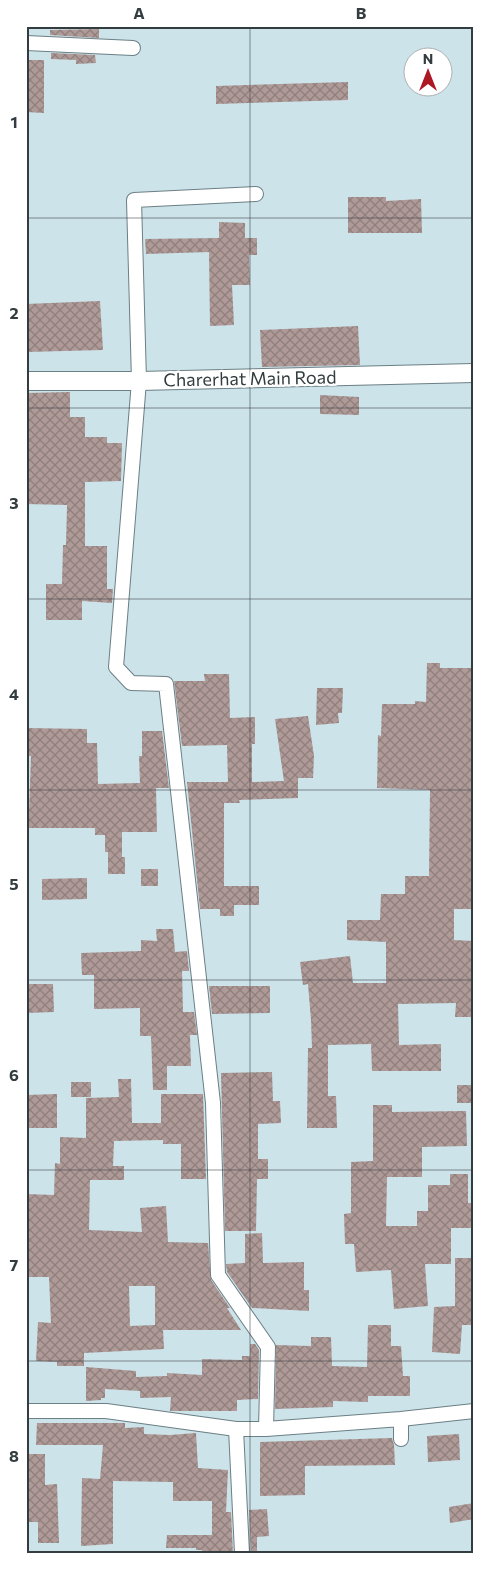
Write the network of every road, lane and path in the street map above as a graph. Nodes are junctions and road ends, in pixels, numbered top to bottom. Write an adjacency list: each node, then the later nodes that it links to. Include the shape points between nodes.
1 (26, 43): 2 (street)
2 (133, 48)
3 (256, 194): 6 (street, via 134,200)
4 (474, 374): 6 (street, Charerhat Main Road)
5 (26, 381): 6 (street, Charerhat Main Road)
6 (139, 381): 11 (street, via 116,667 131,683 166,684 213,1103 218,1275 268,1347)
7 (26, 1411): 10 (street, via 106,1411)
8 (474, 1411): 9 (street)
9 (401, 1419): 11 (street); 12 (street)
10 (236, 1429): 11 (street); 13 (street)
11 (266, 1429)
12 (400, 1439)
13 (242, 1553)

